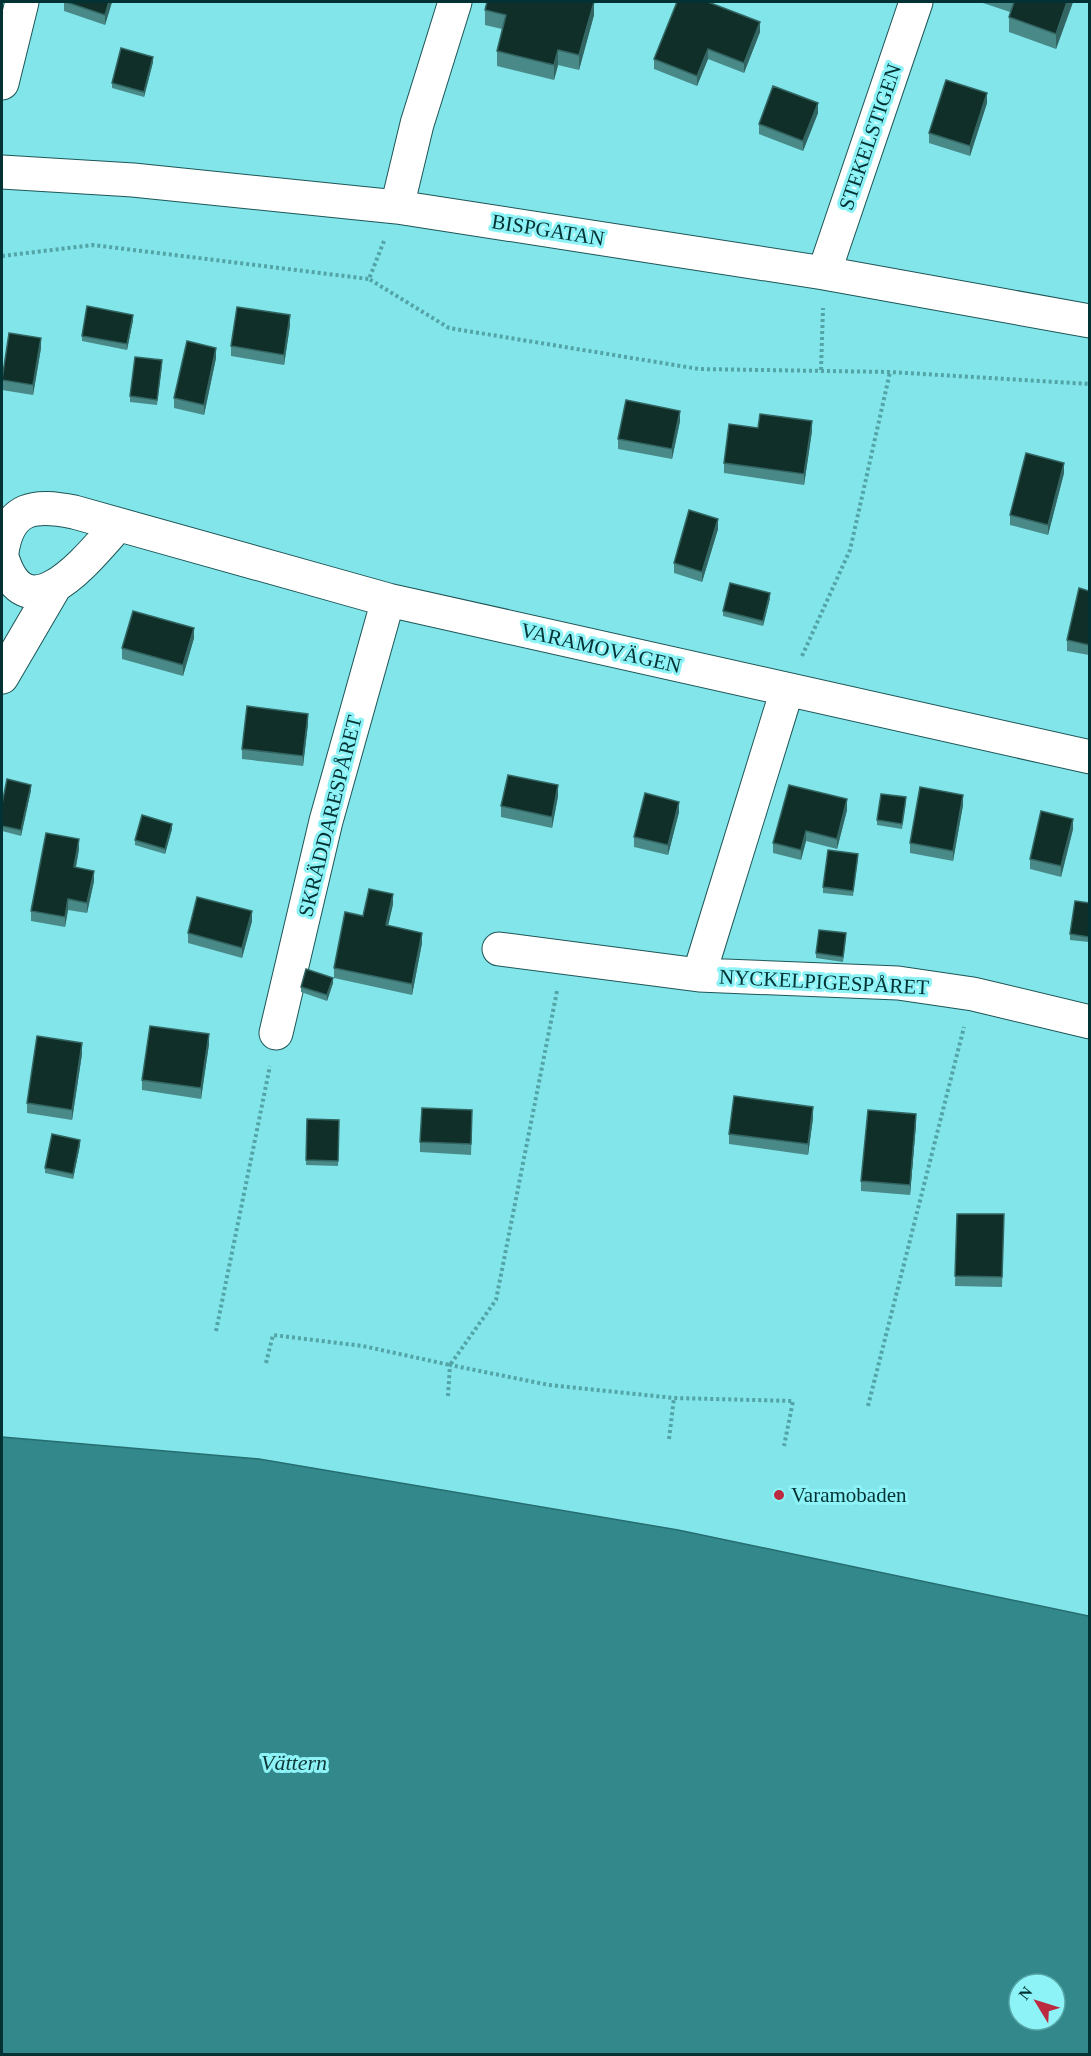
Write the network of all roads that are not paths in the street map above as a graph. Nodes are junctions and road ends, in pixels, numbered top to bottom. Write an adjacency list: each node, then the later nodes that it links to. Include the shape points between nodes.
1 (22, 2): 4 (street)
2 (455, 2): 6 (street, via 417,124)
3 (916, 2): 7 (street, STEKELSTIGEN)
4 (2, 83)
5 (2, 172): 6 (street, BISPGATAN, via 133,180)
6 (397, 207): 7 (street, BISPGATAN)
7 (824, 273): 8 (street, BISPGATAN)
8 (1089, 321)
9 (117, 526): 10 (street, VARAMOVÄGEN, via 46,506 29,508 4,534); 11 (street, via 75,572); 12 (street, VARAMOVÄGEN)
10 (2, 554): 11 (street, VARAMOVÄGEN, via 6,572 20,587 35,593)
11 (54, 588): 13 (street)
12 (388, 600): 14 (street, VARAMOVÄGEN); 19 (street, SKRÄDDARESPÅRET, via 327,821)
13 (2, 677)
14 (787, 690): 15 (street, VARAMOVÄGEN); 17 (street, NYCKELPIGESPÅRET)
15 (1089, 757)
16 (499, 949): 17 (street, NYCKELPIGESPÅRET)
17 (699, 975): 18 (street, NYCKELPIGESPÅRET, via 898,982 973,994)
18 (1089, 1022)
19 (276, 1033)

